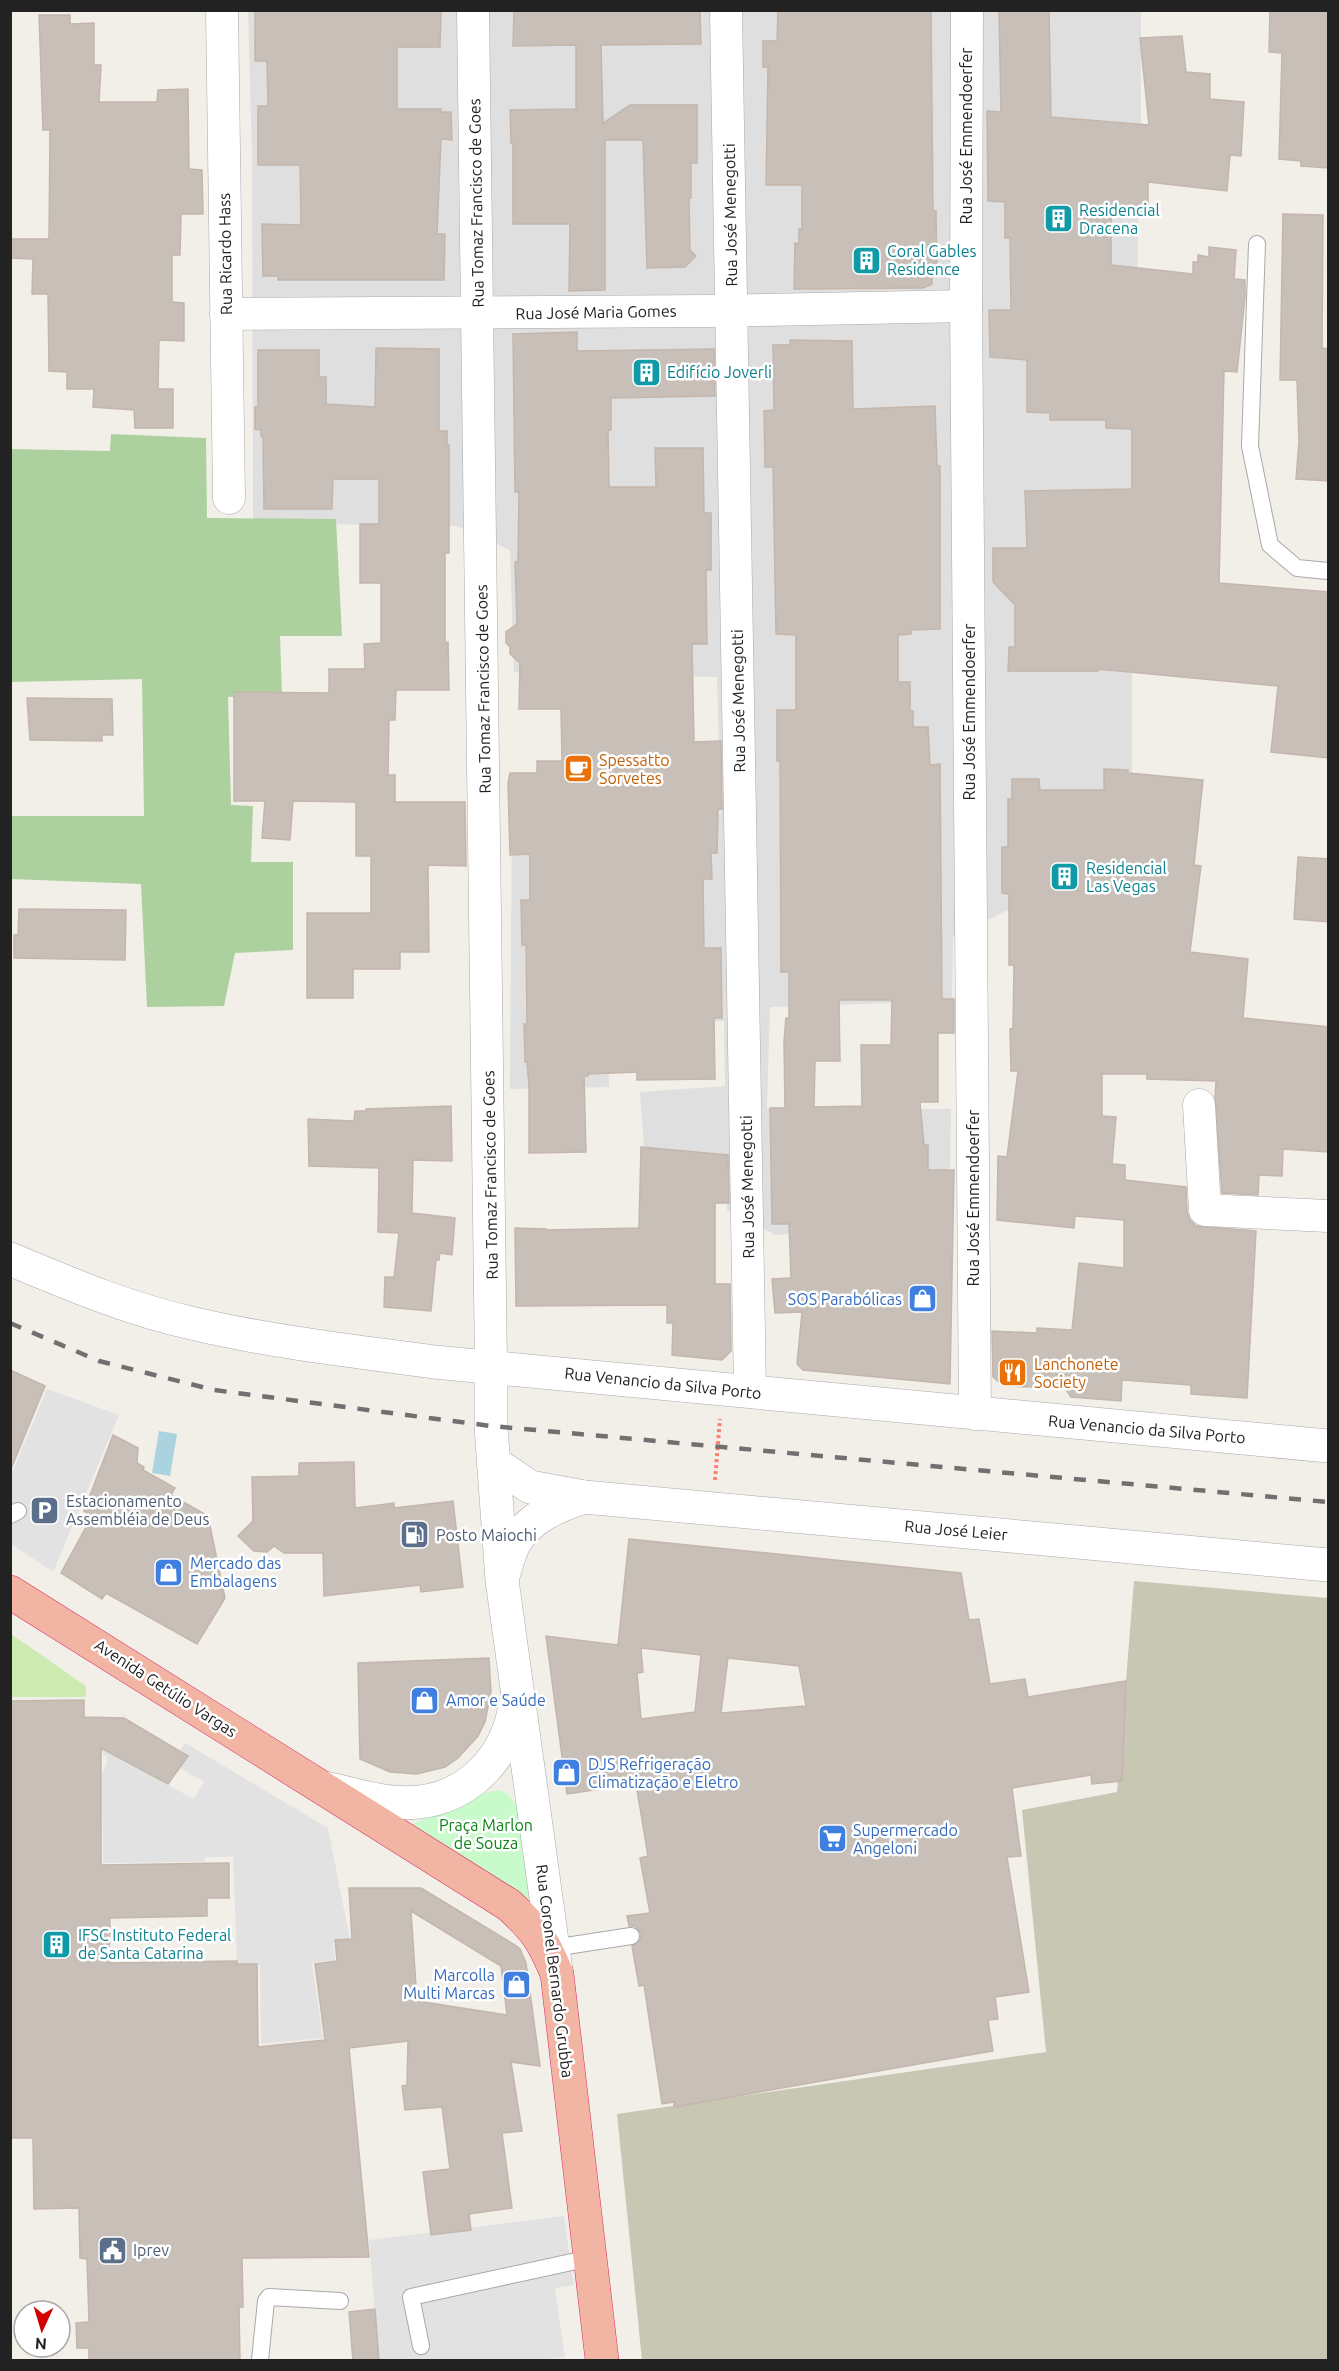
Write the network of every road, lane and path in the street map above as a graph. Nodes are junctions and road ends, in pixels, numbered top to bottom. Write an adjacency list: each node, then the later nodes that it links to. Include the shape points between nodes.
1 (222, 10): 9 (street, Rua Ricardo Hass)
2 (473, 10): 8 (street, Rua Tomaz Francisco de Goes)
3 (726, 10): 7 (street, Rua José Menegotti)
4 (967, 10): 6 (street, Rua José Emmendoerfer)
5 (1257, 244): 11 (lane, via 1250,446 1270,545 1297,568)
6 (966, 306): 7 (street, Rua José Maria Gomes); 19 (street, Rua José Emmendoerfer)
7 (732, 310): 8 (street, Rua José Maria Gomes); 18 (street, Rua José Menegotti)
8 (478, 313): 9 (street, Rua José Maria Gomes); 16 (street, Rua Tomaz Francisco de Goes)
9 (226, 314): 10 (street, Rua Ricardo Hass)
10 (229, 498)
11 (1329, 571)
12 (1199, 1105): 13 (street, via 1205,1210)
13 (1329, 1216)
14 (10, 1259): 15 (street, Rua Venancio da Silva Porto, via 105,1298 191,1323 296,1343)
15 (434, 1362): 16 (street, Rua Venancio da Silva Porto); 21 (street, via 456,1377)
16 (491, 1367): 17 (street, Rua Venancio da Silva Porto); 21 (street, Rua Coronel Bernardo Grubba)
17 (537, 1371): 18 (street, Rua Venancio da Silva Porto); 21 (street, via 515,1383)
18 (750, 1392): 19 (street, Rua Venancio da Silva Porto)
19 (975, 1414): 22 (street, Rua Venancio da Silva Porto)
20 (720, 1418): 25 (path)
21 (490, 1420): 23 (street, Rua Coronel Bernardo Grubba)
22 (1329, 1446)
23 (494, 1462): 24 (street, Rua José Leier, via 530,1487); 27 (street, Rua Coronel Bernardo Grubba)
24 (584, 1497): 25 (street, Rua José Leier); 27 (street, Rua José Leier, via 562,1504 531,1522 514,1543)
25 (712, 1508): 26 (street, Rua José Leier)
26 (1329, 1565)
27 (502, 1580): 29 (street, Rua Coronel Bernardo Grubba)
28 (10, 1592): 31 (highway, Avenida Getúlio Vargas)
29 (516, 1696): 30 (street, Avenida Getúlio Vargas, via 507,1739); 32 (street, Rua Coronel Bernardo Grubba)
30 (476, 1779): 31 (street, Avenida Getúlio Vargas, via 432,1800 411,1803); 32 (street, via 508,1777 526,1790)
31 (320, 1787): 34 (highway, Avenida Getúlio Vargas, via 509,1905 529,1923)
32 (533, 1801): 34 (street, Rua Coronel Bernardo Grubba)
33 (631, 1936): 34 (lane)
34 (555, 1961): 35 (highway, Rua Coronel Bernardo Grubba)
35 (590, 2258): 37 (lane, via 411,2296); 39 (highway, Rua Coronel Bernardo Grubba)
36 (340, 2301): 38 (lane, via 269,2298)
37 (421, 2346)
38 (260, 2361)
39 (602, 2361)

